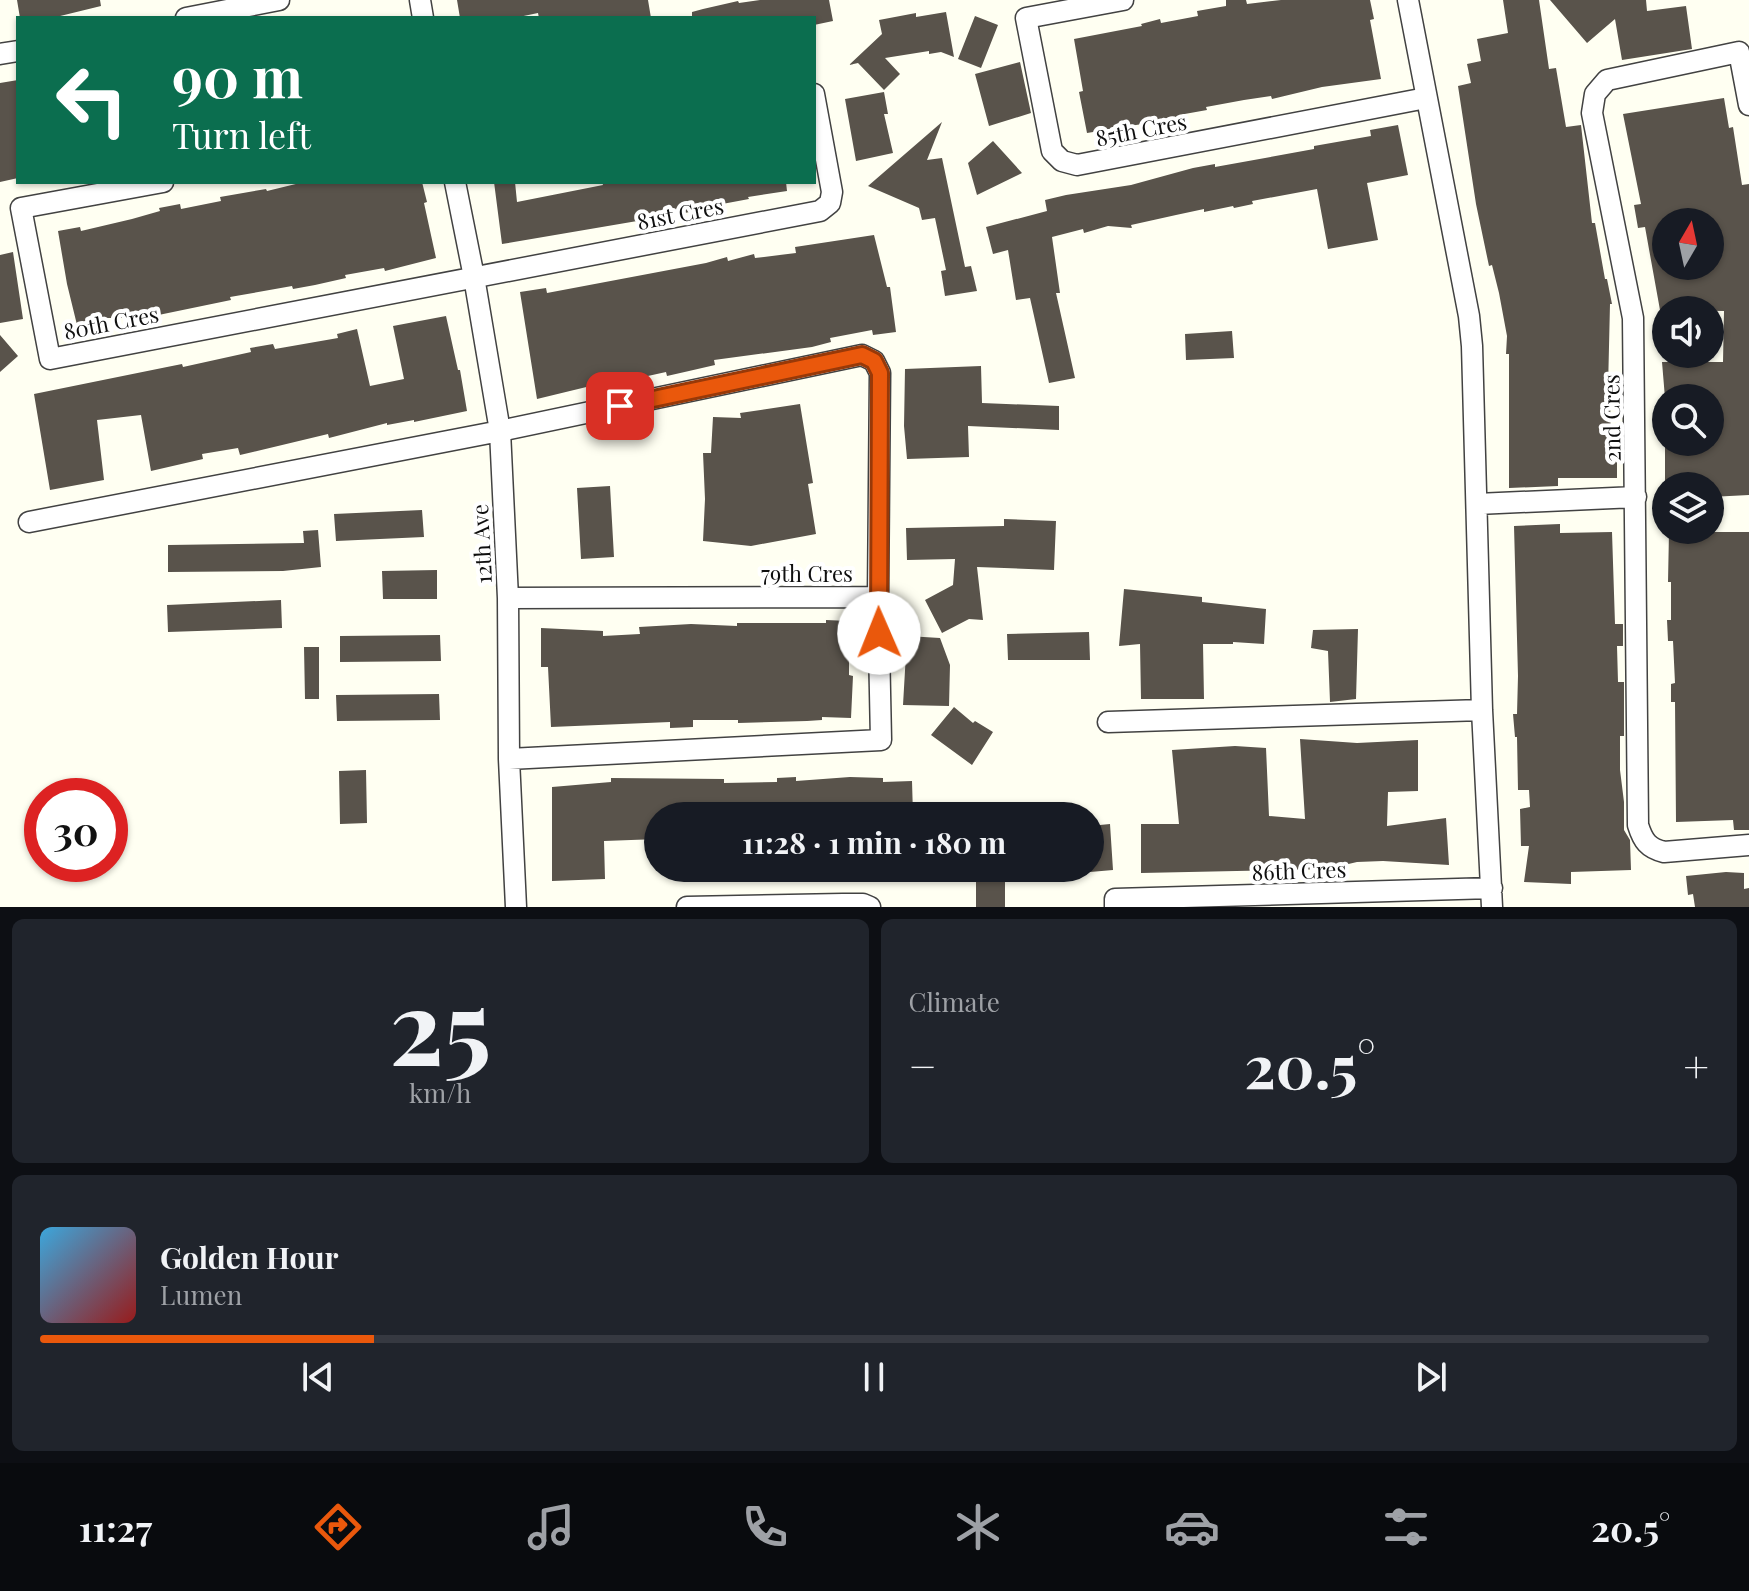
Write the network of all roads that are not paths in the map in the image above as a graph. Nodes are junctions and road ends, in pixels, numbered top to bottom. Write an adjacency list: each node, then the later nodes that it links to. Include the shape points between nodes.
1 (279, 0): 4 (street)
2 (1123, 0): 5 (street, 85th Cres, via 1026,18 1052,151 1062,161 1077,165)
3 (1408, 0): 5 (street)
4 (196, 16)
5 (1426, 98): 13 (street, via 1469,316)
6 (816, 105): 10 (street, 81st Cres, via 832,192 830,203 820,211)
7 (1749, 105): 12 (street, 2nd Cres, via 1739,52 1607,80 1595,94 1592,113 1633,318)
8 (152, 184): 10 (street, 80th Cres, via 21,208 50,359)
9 (455, 184): 10 (street, 12th Ave)
10 (474, 277): 11 (street, 12th Ave)
11 (500, 431): 14 (street); 15 (street, via 862,355 874,361 880,373); 16 (street, 12th Ave)
12 (1636, 497): 13 (street); 20 (street, 2nd Cres, via 1642,839 1664,852)
13 (1477, 504): 17 (street)
14 (29, 522)
15 (878, 597): 16 (street, 79th Cres); 19 (street, 79th Cres, via 881,740)
16 (508, 598): 19 (street, 12th Ave)
17 (1482, 710): 18 (street); 21 (street)
18 (1108, 722)
19 (509, 759): 22 (street, 12th Ave)
20 (1749, 845)
21 (1492, 898): 25 (street, 86th Cres, via 1115,899)
22 (516, 907)
23 (687, 907): 24 (street)
24 (870, 907)
25 (1115, 907)

